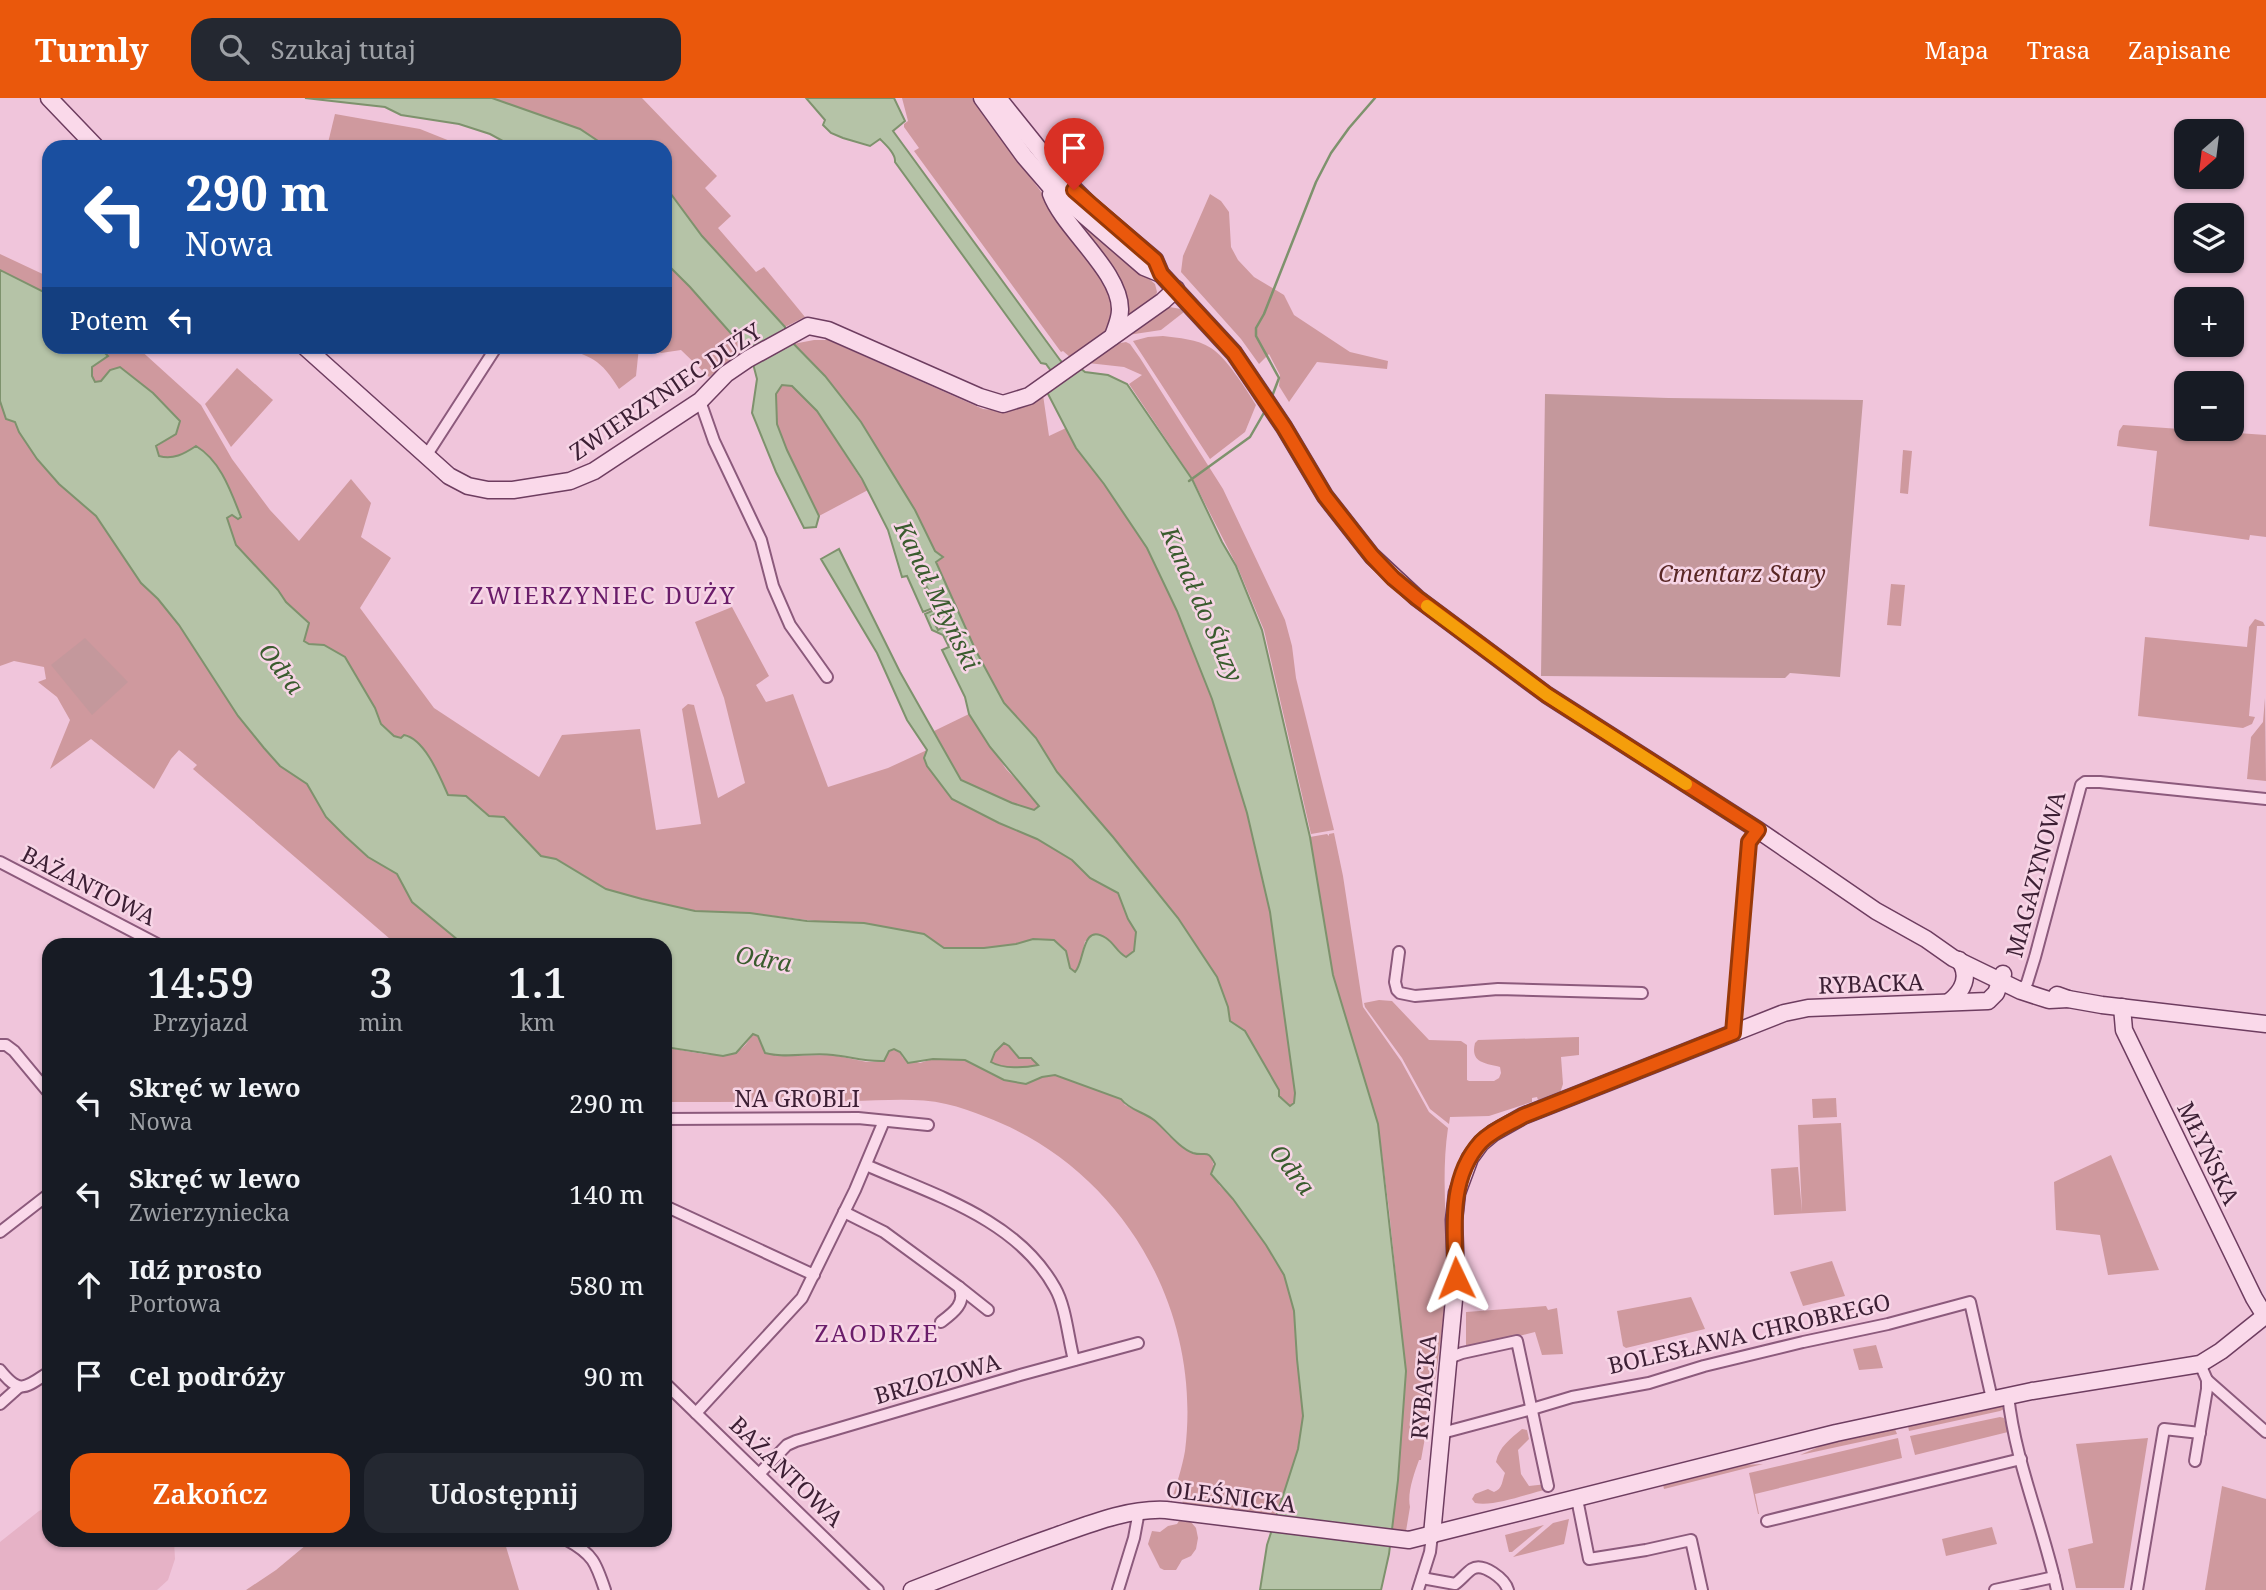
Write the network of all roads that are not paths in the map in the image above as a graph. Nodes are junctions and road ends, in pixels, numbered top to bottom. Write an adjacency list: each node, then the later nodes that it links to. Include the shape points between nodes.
1 (49, 98): 4 (street)
2 (982, 98): 5 (street, via 1024,156)
3 (998, 98): 5 (street)
4 (89, 140)
5 (1054, 180): 6 (street, via 1155,260); 7 (street, via 1052,197 1114,286 1120,318)
6 (1176, 289): 7 (street, ZWIERZYNIEC DUŻY); 14 (street, via 1251,376 1325,496 1372,556 1417,598 1547,695)
7 (1113, 336): 10 (street, ZWIERZYNIEC DUŻY, via 1030,396 1003,404 828,330 808,326 726,374)
8 (313, 354): 11 (street, ZWIERZYNIEC DUŻY)
9 (492, 354): 11 (street)
10 (700, 401): 11 (street, ZWIERZYNIEC DUŻY, via 594,471 546,486 513,490 468,486); 12 (street, via 761,540 790,625)
11 (426, 456)
12 (827, 677)
13 (2266, 799): 21 (street, MAGAZYNOWA, via 2099,782 2081,785)
14 (1758, 830): 17 (street, via 1850,895); 26 (street, via 1749,842)
15 (0, 862): 16 (street, BAŻANTOWA)
16 (146, 938)
17 (1926, 939): 19 (street); 20 (street, via 1945,943)
18 (1399, 953): 22 (street, via 1397,990 1415,996 1498,989)
19 (1959, 960): 20 (street); 23 (street, RYBACKA, via 1966,974 1963,988)
20 (1999, 977): 21 (street); 23 (street, RYBACKA)
21 (2024, 987): 24 (street)
22 (1642, 993)
23 (1954, 998): 26 (street, RYBACKA, via 1808,1008)
24 (2122, 1007): 25 (street); 40 (street, MŁYŃSKA, via 2124,1030)
25 (2266, 1024)
26 (1733, 1025): 43 (street, RYBACKA, via 1523,1116 1481,1143 1466,1165 1456,1200)
27 (0, 1045): 28 (street, via 14,1051)
28 (42, 1085)
29 (672, 1119): 30 (street, NA GROBLI)
30 (884, 1121): 31 (street, NA GROBLI); 32 (street)
31 (928, 1125)
32 (866, 1165): 35 (street); 44 (street, via 963,1208 1027,1249 1056,1289)
33 (42, 1199): 36 (street)
34 (672, 1209): 37 (street)
35 (844, 1212): 37 (street); 38 (street, via 884,1232)
36 (0, 1232)
37 (814, 1275): 55 (street, via 787,1316)
38 (959, 1287): 39 (street); 41 (street, via 961,1301)
39 (988, 1310)
40 (2265, 1315): 45 (street)
41 (941, 1322)
42 (1138, 1343): 44 (street, BRZOZOWA)
43 (1449, 1358): 54 (street, via 1517,1342); 57 (street, RYBACKA)
44 (1074, 1360): 61 (street, BRZOZOWA, via 791,1443)
45 (2200, 1364): 48 (street); 51 (street)
46 (0, 1370): 49 (street)
47 (42, 1376): 49 (street)
48 (2207, 1380): 56 (street); 58 (street)
49 (19, 1387): 53 (street)
50 (672, 1390): 55 (street, BAŻANTOWA)
51 (2008, 1395): 52 (street); 59 (street)
52 (1992, 1399): 54 (street, BOLESŁAWA CHROBREGO, via 1970,1302); 63 (street)
53 (0, 1404)
54 (1532, 1409): 57 (street, BOLESŁAWA CHROBREGO); 62 (street)
55 (696, 1413): 61 (street, BAŻANTOWA)
56 (2266, 1432)
57 (1442, 1433): 66 (street, RYBACKA)
58 (2200, 1433): 60 (street); 79 (street, via 2164,1429)
59 (2021, 1459): 65 (street); 68 (street)
60 (2195, 1461)
61 (760, 1474): 71 (street, BAŻANTOWA)
62 (1548, 1486)
63 (1577, 1499): 66 (street); 76 (street, via 1588,1559 1690,1540)
64 (1139, 1511): 66 (street, OLEŚNICKA, via 1182,1512 1396,1539); 72 (street, OLEŚNICKA, via 1085,1525); 73 (street)
65 (1767, 1521)
66 (1432, 1535): 69 (street, RYBACKA)
67 (578, 1547): 70 (street, via 590,1555)
68 (2054, 1577): 77 (street); 78 (street)
69 (1422, 1578): 74 (street, RYBACKA); 75 (street, via 1452,1585 1478,1563 1505,1581)
70 (605, 1590)
71 (878, 1590)
72 (912, 1590)
73 (1118, 1590)
74 (1418, 1590)
75 (1508, 1590)
76 (1702, 1590)
77 (1995, 1590)
78 (2057, 1590)
79 (2137, 1590)

